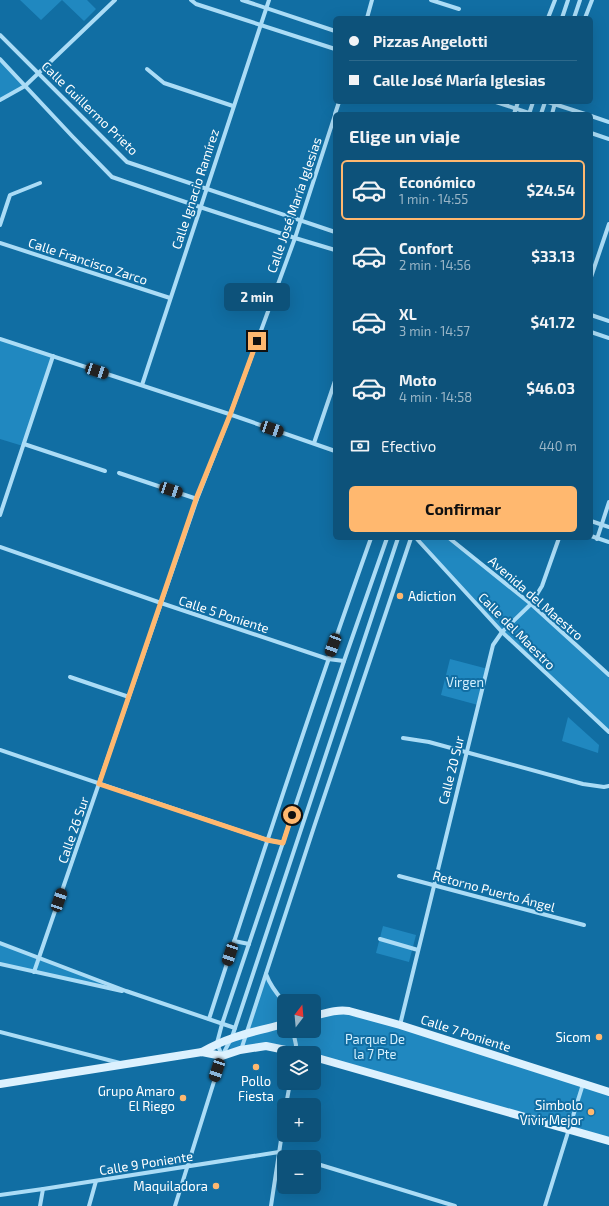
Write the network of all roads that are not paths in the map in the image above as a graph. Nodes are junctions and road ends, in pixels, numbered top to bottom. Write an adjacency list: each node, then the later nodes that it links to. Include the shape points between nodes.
1 (115, 0): 24 (street)
2 (191, 0): 18 (street, via 196,4)
3 (242, 0): 11 (street)
4 (269, 0): 11 (street, Calle Ignacio Ramírez)
5 (372, 0): 13 (street)
6 (431, 0): 12 (street)
7 (555, 0): 14 (street)
8 (568, 0): 15 (street)
9 (580, 0): 16 (street)
10 (592, 0): 17 (street)
11 (266, 8): 18 (street, Calle Ignacio Ramírez); 19 (street)
12 (459, 9)
13 (367, 16)
14 (549, 16)
15 (563, 16)
16 (575, 16)
17 (586, 16)
18 (260, 25): 21 (street); 30 (street, Calle Ignacio Ramírez)
19 (333, 30)
20 (0, 35): 24 (street, Calle Guillermo Prieto)
21 (333, 48)
22 (0, 58): 25 (street)
23 (146, 69): 30 (street, via 164,83)
24 (39, 73): 25 (street); 41 (street, Calle Guillermo Prieto, via 127,162)
25 (25, 86): 26 (street); 42 (street, via 112,177)
26 (0, 100)
27 (502, 104): 31 (street)
28 (517, 104): 31 (street)
29 (558, 104): 34 (street)
30 (233, 106): 41 (street, Calle Ignacio Ramírez)
31 (516, 109): 32 (street); 33 (street)
32 (515, 112)
33 (524, 112)
34 (580, 112)
35 (593, 117): 37 (street)
36 (333, 120): 43 (street, Calle José María Iglesias)
37 (609, 122)
38 (593, 134): 39 (street)
39 (609, 139)
40 (40, 183): 45 (street, via 10,195)
41 (206, 189): 42 (street, Calle Ignacio Ramírez); 43 (street, Calle Guillermo Prieto)
42 (200, 207): 47 (street); 51 (street, Calle Ignacio Ramírez)
43 (300, 221): 46 (street, Calle Guillermo Prieto); 47 (street, Calle José María Iglesias)
44 (609, 224): 50 (street)
45 (0, 225)
46 (333, 231)
47 (295, 238): 49 (street); 60 (street, Calle José María Iglesias)
48 (0, 243): 51 (street, Calle Francisco Zarco)
49 (333, 249)
50 (593, 272)
51 (170, 298): 58 (street, Calle Ignacio Ramírez)
52 (593, 316): 53 (street)
53 (609, 321)
54 (593, 333): 55 (street)
55 (609, 338)
56 (0, 339): 57 (street)
57 (53, 356): 58 (street); 62 (street)
58 (142, 385): 60 (street)
59 (333, 387): 61 (street)
60 (230, 415): 61 (street); 66 (street, Calle 26 Sur)
61 (314, 443): 63 (street)
62 (24, 444): 64 (street); 68 (street)
63 (333, 450)
64 (105, 471)
65 (120, 473): 66 (street)
66 (196, 499): 83 (street, Calle 26 Sur)
67 (609, 502): 70 (street)
68 (0, 515)
69 (593, 522): 70 (street)
70 (602, 524): 71 (street); 73 (street)
71 (609, 527)
72 (593, 537): 73 (street)
73 (597, 539): 81 (street)
74 (370, 540): 86 (street)
75 (386, 540): 87 (street)
76 (397, 540): 118 (street)
77 (410, 540): 110 (street)
78 (418, 540): 85 (street, Calle del Maestro)
79 (451, 540): 84 (street, Avenida del Maestro)
80 (558, 540): 84 (street, Calle 20 Sur, via 542,586)
81 (609, 542)
82 (0, 548): 83 (street, Calle 5 Poniente)
83 (161, 603): 86 (street, Calle 5 Poniente); 90 (street, Calle 26 Sur)
84 (531, 604): 85 (street, Calle 20 Sur); 88 (street, Avenida del Maestro)
85 (502, 632): 91 (street, Calle del Maestro); 94 (street, Calle 20 Sur, via 493,645)
86 (328, 659): 87 (street, Calle 5 Poniente); 97 (street)
87 (344, 661): 98 (street)
88 (609, 675)
89 (70, 677): 90 (street)
90 (129, 697): 95 (street, Calle 26 Sur)
91 (609, 732)
92 (403, 738): 94 (street)
93 (0, 750): 95 (street)
94 (466, 752): 96 (street, via 583,784 604,788); 100 (street, Calle 20 Sur)
95 (99, 784): 97 (street); 107 (street, Calle 26 Sur)
96 (609, 786)
97 (267, 840): 98 (street); 103 (street)
98 (283, 843): 105 (street)
99 (399, 876): 100 (street, Retorno Puerto Ángel)
100 (434, 885): 101 (street, Retorno Puerto Ángel); 106 (street, Calle 20 Sur)
101 (584, 925)
102 (380, 939): 106 (street)
103 (234, 941): 105 (street); 114 (street)
104 (0, 944): 107 (street)
105 (249, 944): 115 (street)
106 (418, 950): 116 (street, Calle 20 Sur)
107 (39, 959): 109 (street, Calle 26 Sur); 111 (street)
108 (0, 964): 109 (street)
109 (34, 972): 111 (street)
110 (266, 974): 112 (street); 120 (street)
111 (126, 991): 114 (street)
112 (277, 994)
113 (321, 1015): 116 (main road, Calle 7 Poniente, via 350,1011)
114 (209, 1019): 115 (street)
115 (222, 1024): 118 (street); 122 (street)
116 (400, 1025): 130 (main road, Calle 7 Poniente)
117 (277, 1026): 120 (main road)
118 (235, 1028): 121 (street)
119 (0, 1032): 128 (street)
120 (246, 1034): 121 (main road); 124 (street)
121 (232, 1038): 122 (main road); 126 (street)
122 (217, 1043): 125 (main road); 126 (street)
123 (277, 1048): 124 (main road, via 266,1046)
124 (240, 1050): 126 (main road)
125 (202, 1052): 126 (main road); 128 (main road)
126 (222, 1056): 137 (street)
127 (321, 1059): 132 (main road)
128 (126, 1065): 129 (main road)
129 (0, 1084)
130 (583, 1084): 131 (main road, Calle 7 Poniente); 132 (street)
131 (609, 1092)
132 (568, 1130): 133 (main road); 146 (street)
133 (609, 1141)
134 (277, 1152): 137 (street, Calle 9 Poniente)
135 (321, 1165): 145 (street)
136 (277, 1166): 144 (street)
137 (187, 1167): 138 (street, Calle 9 Poniente); 143 (street)
138 (96, 1181): 139 (street, Calle 9 Poniente); 142 (street)
139 (43, 1190): 140 (street, Calle 9 Poniente); 141 (street)
140 (0, 1195)
141 (40, 1206)
142 (89, 1206)
143 (175, 1206)
144 (271, 1206)
145 (455, 1206)
146 (545, 1206)

